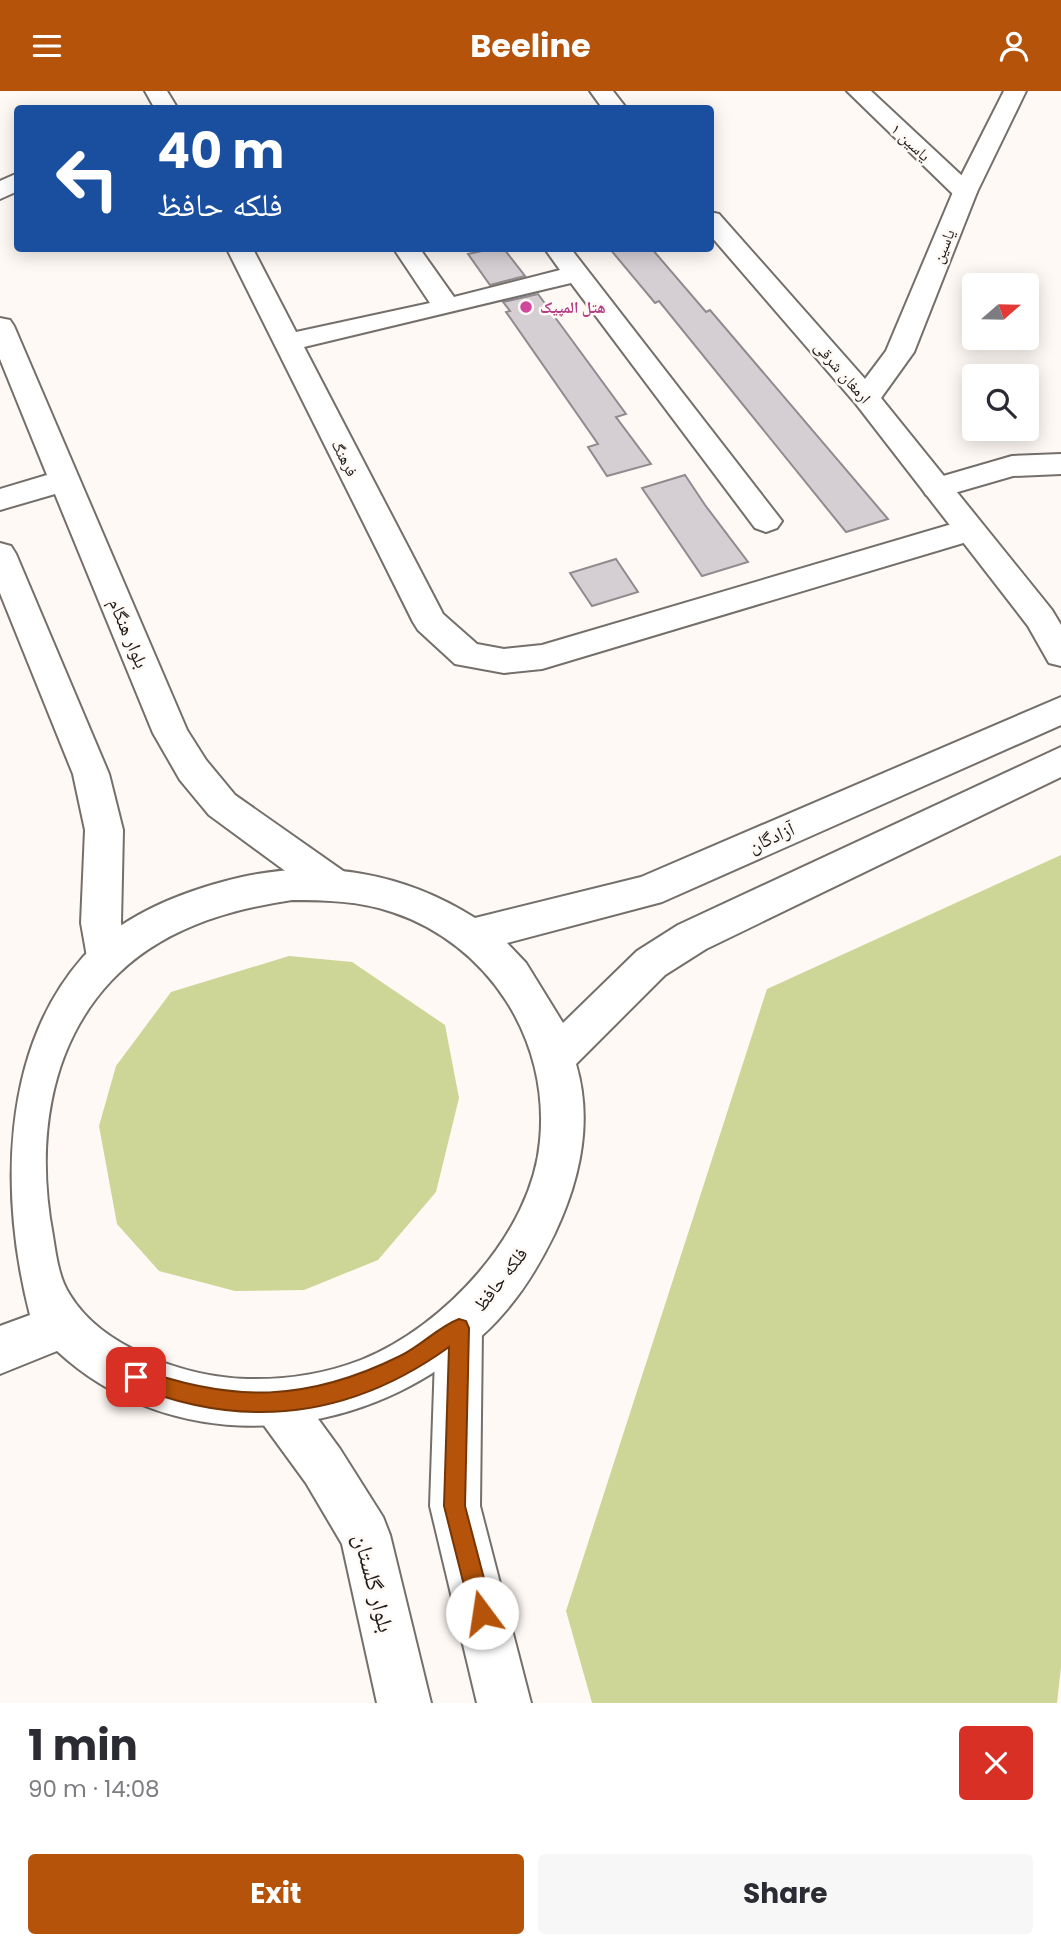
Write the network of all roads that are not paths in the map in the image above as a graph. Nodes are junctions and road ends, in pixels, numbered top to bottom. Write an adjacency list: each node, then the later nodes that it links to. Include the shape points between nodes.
1 (601, 91): 4 (street)
2 (858, 91): 5 (street, یاسین ۱)
3 (1015, 91): 5 (street, یاسین)
4 (613, 105)
5 (965, 192): 14 (street, یاسین, via 900,352)
6 (714, 224): 14 (street, ارمغان شرقی)
7 (241, 252): 13 (street, فرهنگ)
8 (409, 252): 11 (street)
9 (560, 252): 10 (street)
10 (576, 274): 11 (street); 19 (street)
11 (447, 307): 13 (street)
12 (0, 326): 16 (street, بلوار هنگام)
13 (286, 343): 20 (street, فرهنگ, via 430,622 467,656 504,661 542,657)
14 (866, 398): 17 (street, ارمغان شرقی)
15 (1061, 464): 17 (street, via 1012,466)
16 (65, 480): 18 (street); 26 (street, بلوار هنگام, via 171,733 193,770 222,805)
17 (937, 488): 20 (street, ارمغان شرقی)
18 (0, 500)
19 (766, 521)
20 (970, 530): 22 (street, ارمغان شرقی)
21 (0, 554): 28 (street, via 91,774 104,830 101,923)
22 (1051, 619): 23 (street, ارمغان شرقی)
23 (1061, 655)
24 (1061, 710): 27 (street, آزادگان, via 648,891)
25 (1061, 761): 29 (street, via 692,937 651,963)
26 (331, 884): 27 (street, فلکه حافظ, via 406,900); 28 (street, فلکه حافظ, via 292,884 214,899 177,913)
27 (472, 935): 29 (street, فلکه حافظ, via 523,988)
28 (107, 957): 30 (street, فلکه حافظ, via 51,1018)
29 (555, 1057): 32 (street, فلکه حافظ, via 563,1136 542,1218 521,1258 493,1295)
30 (7, 1095): 31 (street, فلکه حافظ, via 1,1173 6,1214 17,1254 37,1292)
31 (63, 1325): 33 (street); 34 (street, فلکه حافظ, via 97,1355 180,1394 227,1402)
32 (459, 1328): 34 (street, فلکه حافظ, via 374,1380 326,1395); 36 (street, via 455,1506)
33 (0, 1350)
34 (277, 1403): 35 (street, بلوار گلستان, via 365,1535)
35 (404, 1703)
36 (504, 1703)

